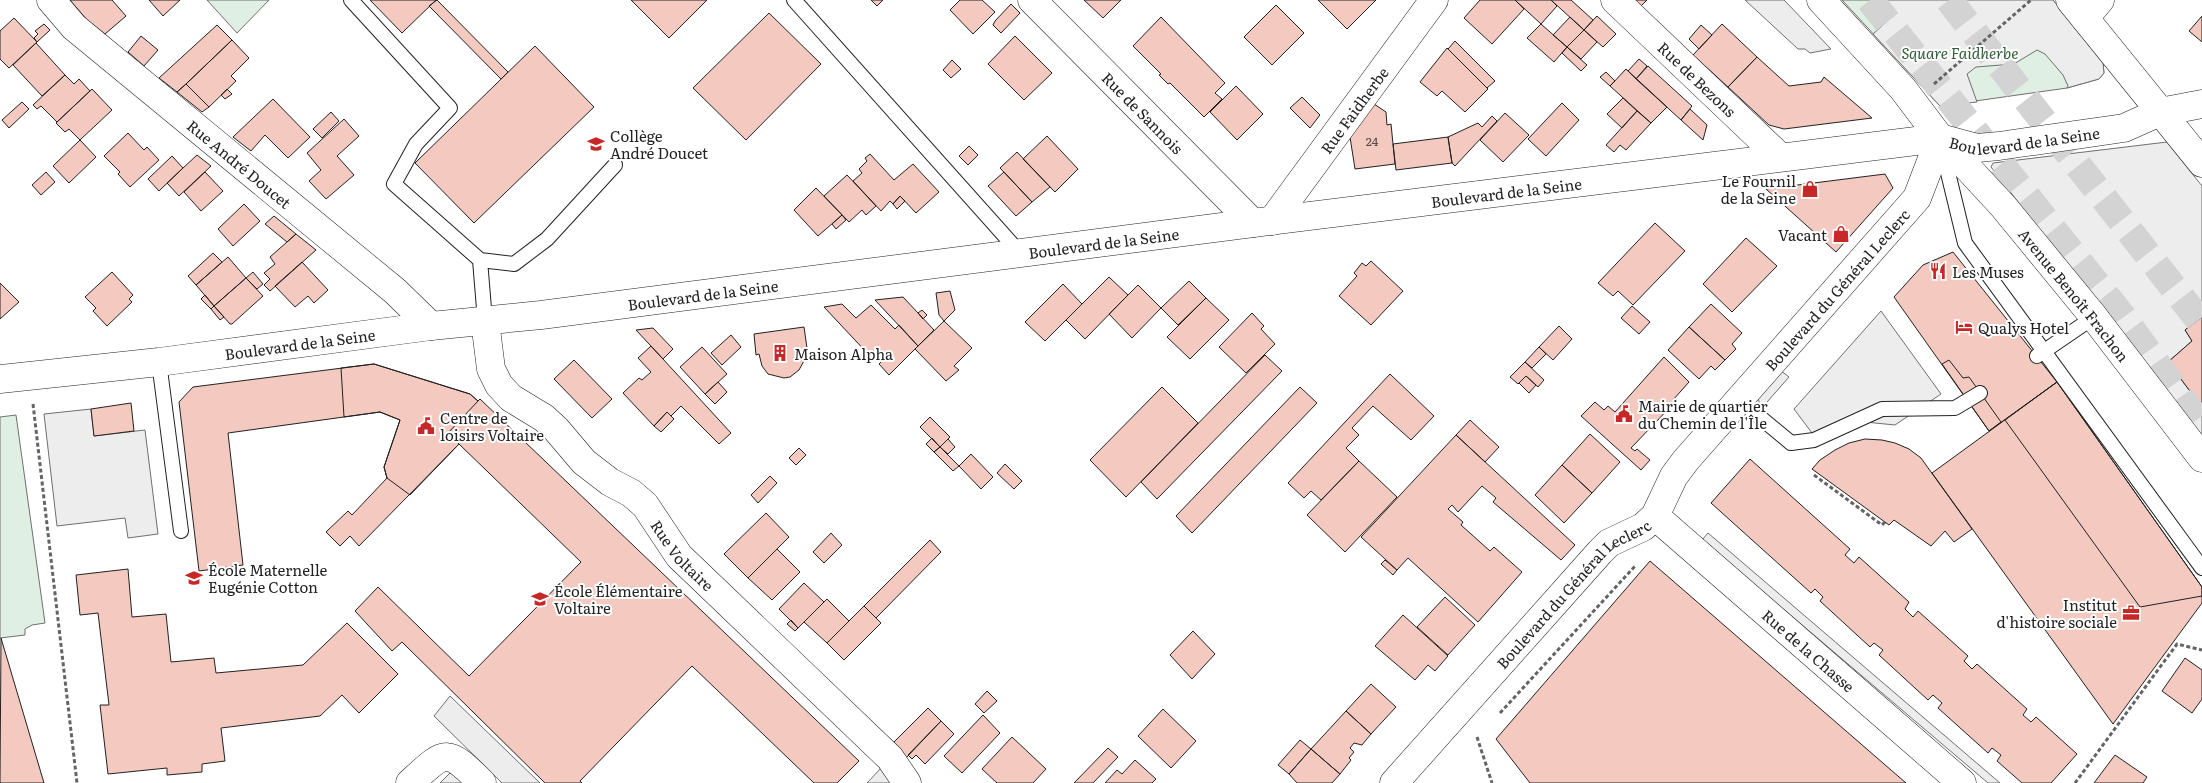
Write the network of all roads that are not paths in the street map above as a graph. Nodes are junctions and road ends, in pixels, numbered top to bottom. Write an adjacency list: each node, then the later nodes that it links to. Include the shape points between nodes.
1 (51, 0): 20 (street, Rue André Doucet, via 74,27 395,291)
2 (351, 0): 17 (lane, via 450,108 416,144 394,184)
3 (794, 0): 16 (lane)
4 (1032, 0): 15 (street, Rue de Sannois)
5 (1434, 0): 15 (street, Rue Faidherbe)
6 (1615, 0): 12 (street, Rue de Bezons)
7 (1822, 0): 11 (street, Avenue Benoît Frachon)
8 (2085, 6): 10 (street)
9 (2202, 104): 10 (street, Boulevard de la Seine)
10 (2160, 112): 11 (street, Boulevard de la Seine, via 2124,128 1999,146 1977,148); 13 (street)
11 (1940, 138): 12 (street, Boulevard de la Seine); 18 (street, Avenue Benoît Frachon, via 2003,206); 21 (lane, via 1965,243); 25 (street, Boulevard du Général Leclerc, via 1917,198)
12 (1780, 157): 15 (street, Boulevard de la Seine)
13 (2202, 163)
14 (615, 165): 17 (lane, via 547,239 514,264)
15 (1263, 222): 16 (street, Boulevard de la Seine)
16 (1020, 253): 19 (street, Boulevard de la Seine)
17 (480, 260): 19 (lane)
18 (2094, 317): 21 (lane); 26 (street, Avenue Benoît Frachon)
19 (485, 321): 20 (street, Boulevard de la Seine); 32 (street, Rue Voltaire, via 490,369 499,386 511,398 544,418 584,462 645,505 679,556 890,758)
20 (431, 326): 22 (street, Boulevard de la Seine)
21 (2040, 354): 29 (lane)
22 (159, 362): 23 (street, Boulevard de la Seine); 28 (lane)
23 (0, 379)
24 (1980, 393): 25 (lane, via 1955,408 1882,409 1814,440 1792,443)
25 (1738, 399): 27 (street, Boulevard du Général Leclerc, via 1674,476)
26 (2202, 458)
27 (1655, 516): 33 (street, Boulevard du Général Leclerc, via 1643,527 1609,543 1600,552); 34 (street, Rue de la Chasse)
28 (181, 531)
29 (2202, 568)
30 (410, 783): 31 (street, via 436,760 448,756 459,760)
31 (482, 783)
32 (907, 783)
33 (1394, 783)
34 (1962, 783)

